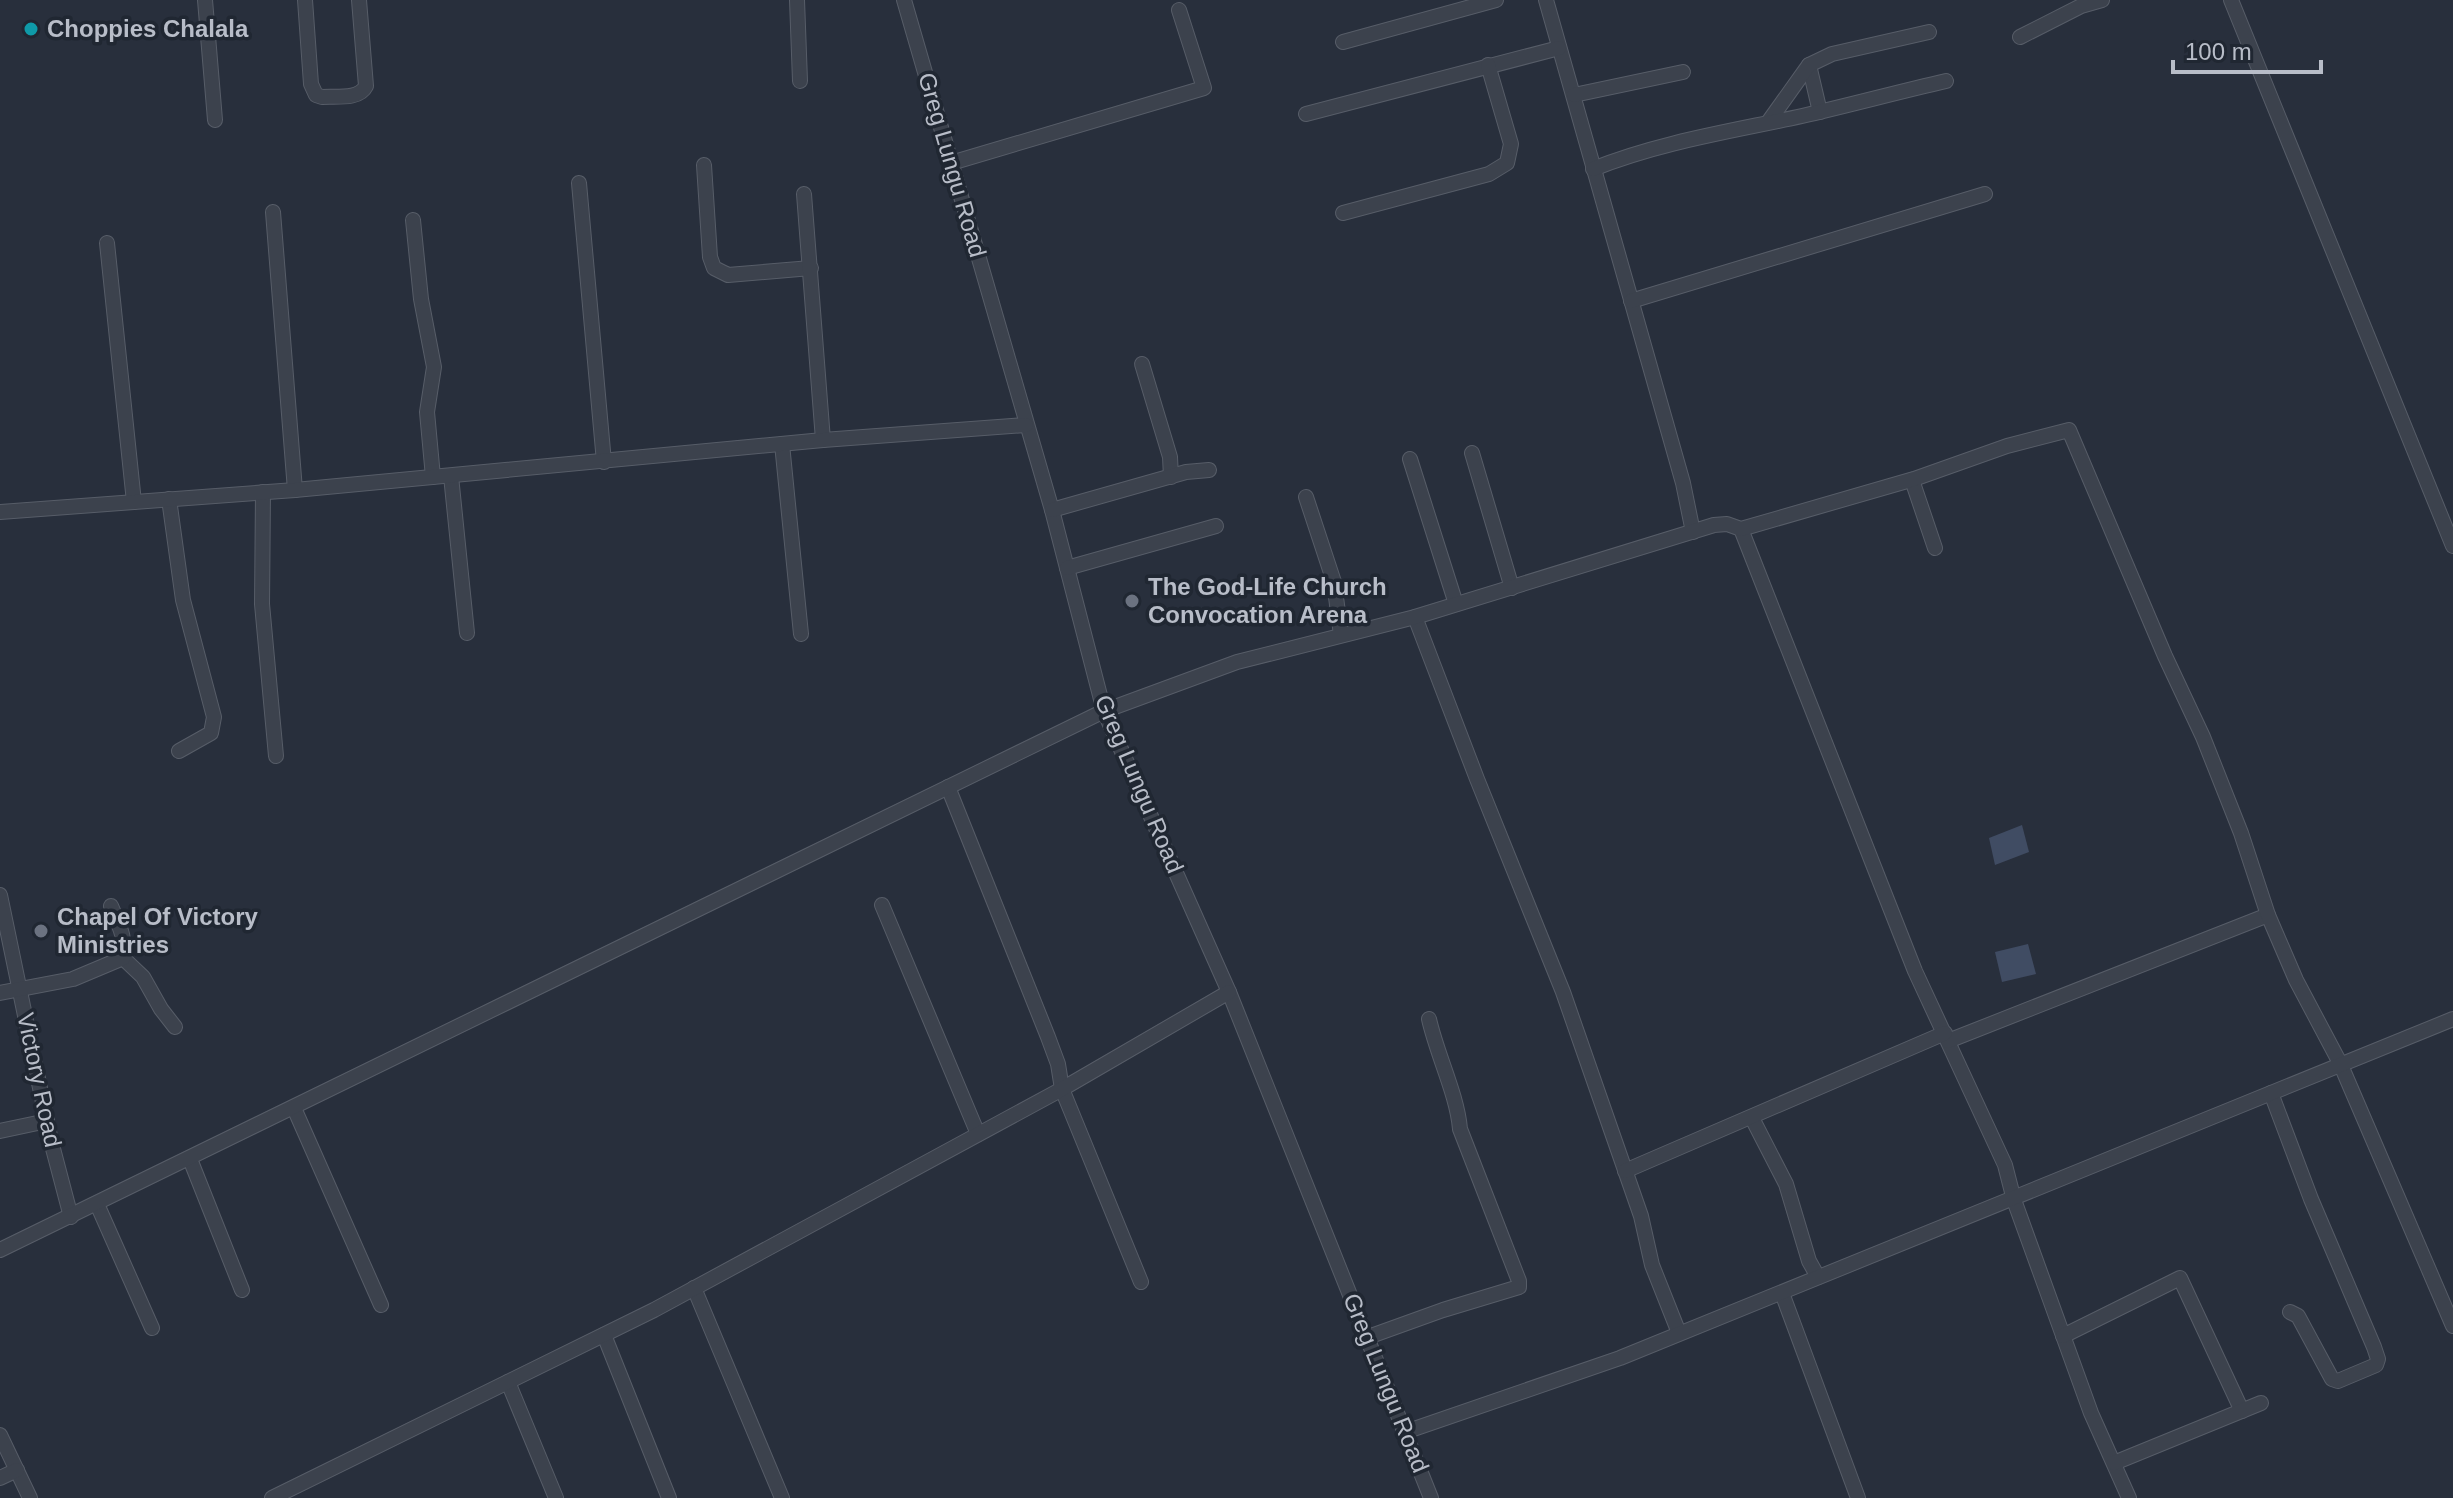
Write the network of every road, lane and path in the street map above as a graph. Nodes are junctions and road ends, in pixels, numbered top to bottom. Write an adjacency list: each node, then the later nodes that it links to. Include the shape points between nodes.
1 (205, 0): 23 (street)
2 (305, 0): 3 (street, via 311,84 322,97 358,95 366,86)
3 (359, 0)
4 (797, 0): 18 (street)
5 (904, 0): 25 (street, Greg Lungu Road)
6 (1496, 0): 13 (street)
7 (1546, 0): 14 (street)
8 (2102, 0): 12 (street)
9 (2231, 0): 59 (street)
10 (1179, 10): 25 (street, via 1204,88)
11 (1929, 32): 16 (street, via 1832,54)
12 (2020, 37)
13 (1343, 42)
14 (1559, 48): 15 (street); 20 (street)
15 (1488, 65): 22 (street); 32 (street, via 1511,144 1507,163 1489,174)
16 (1809, 65): 21 (street); 24 (street)
17 (1683, 72): 20 (street)
18 (800, 81)
19 (1946, 81): 21 (street)
20 (1574, 95): 27 (street)
21 (1820, 112): 24 (street)
22 (1306, 114)
23 (215, 120)
24 (1769, 121): 27 (street)
25 (951, 163): 38 (street, Greg Lungu Road)
26 (704, 165): 35 (street, via 714,268 728,275)
27 (1593, 169): 36 (street)
28 (579, 183): 43 (street)
29 (804, 194): 35 (street)
30 (1985, 194): 36 (street)
31 (273, 212): 49 (street)
32 (1343, 213)
33 (413, 220): 46 (street, via 434,367 427,412)
34 (107, 243): 53 (street)
35 (811, 268): 39 (street)
36 (1631, 301): 58 (street)
37 (1142, 364): 47 (street, via 1170,457)
38 (1026, 425): 39 (street); 54 (street, Greg Lungu Road)
39 (823, 440): 40 (street)
40 (782, 444): 43 (street); 66 (street)
41 (1472, 453): 62 (street)
42 (1410, 459): 63 (street)
43 (604, 462): 45 (street)
44 (1209, 470): 47 (street)
45 (451, 476): 46 (street); 65 (street)
46 (433, 477): 49 (street)
47 (1171, 477): 54 (street)
48 (1912, 480): 57 (street); 60 (street); 75 (street, via 2061,430 2073,434 2207,747)
49 (295, 490): 50 (street)
50 (263, 492): 52 (street); 70 (street, via 262,604)
51 (1306, 497): 67 (street, via 1334,582)
52 (169, 499): 53 (street); 69 (street, via 183,600 214,717 211,733)
53 (134, 502): 55 (street)
54 (1052, 510): 61 (street, Greg Lungu Road)
55 (0, 512)
56 (1216, 526): 61 (street)
57 (1741, 529): 58 (street, via 1727,524); 83 (street, via 1915,971)
58 (1693, 532): 62 (street)
59 (2453, 546)
60 (1935, 548)
61 (1067, 568): 68 (street, Greg Lungu Road)
62 (1512, 588): 63 (street)
63 (1456, 604): 64 (street)
64 (1415, 617): 67 (street); 93 (street, via 1563,992)
65 (467, 633)
66 (801, 634)
67 (1341, 635): 68 (street, via 1237,662)
68 (1104, 711): 71 (street); 78 (street, Greg Lungu Road)
69 (179, 751)
70 (276, 756)
71 (948, 787): 85 (street, via 1048,1037); 87 (street)
72 (0, 895): 77 (street, Victory Road)
73 (882, 905): 91 (street)
74 (111, 906): 76 (street, via 123,935)
75 (2268, 915): 83 (street); 84 (street)
76 (123, 958): 77 (street, via 73,979); 82 (street, via 143,977)
77 (19, 989): 79 (street); 89 (street, Victory Road)
78 (1229, 992): 85 (street); 110 (street, Greg Lungu Road)
79 (0, 993)
80 (1429, 1019): 110 (street, via 1460,1129 1519,1287)
81 (2453, 1019): 84 (street)
82 (175, 1027)
83 (1946, 1037): 88 (street); 94 (street, via 2005,1165)
84 (2340, 1063): 86 (street); 105 (street)
85 (1062, 1089): 91 (street); 99 (street)
86 (2271, 1093): 94 (street); 104 (street, via 2374,1347 2376,1365 2332,1379 2298,1316)
87 (294, 1108): 92 (street); 103 (street)
88 (1752, 1118): 93 (street); 98 (street, via 1786,1184)
89 (47, 1121): 90 (street); 96 (street, Victory Road)
90 (0, 1131)
91 (978, 1134): 100 (street)
92 (190, 1159): 95 (street); 101 (street)
93 (1625, 1171): 107 (street, via 1652,1265)
94 (2014, 1200): 98 (street); 109 (street)
95 (97, 1204): 96 (street); 106 (street)
96 (71, 1217): 97 (street)
97 (0, 1250)
98 (1818, 1277): 102 (street)
99 (1141, 1282)
100 (694, 1288): 108 (street); 123 (street)
101 (242, 1290)
102 (1782, 1293): 107 (street); 125 (street)
103 (381, 1305)
104 (2290, 1312)
105 (2453, 1326)
106 (152, 1328)
107 (1679, 1333): 114 (street)
108 (604, 1335): 111 (street); 122 (street)
109 (2063, 1336): 113 (street, via 2180,1278); 116 (street)
110 (1368, 1337): 114 (street, Greg Lungu Road)
111 (508, 1382): 120 (street); 121 (street)
112 (2261, 1403): 113 (street)
113 (2242, 1411): 116 (street)
114 (1405, 1432): 124 (street, Greg Lungu Road)
115 (0, 1435): 117 (street)
116 (2114, 1463): 126 (street)
117 (17, 1470): 118 (street); 119 (street)
118 (0, 1478)
119 (30, 1498)
120 (272, 1498)
121 (556, 1498)
122 (669, 1498)
123 (782, 1498)
124 (1431, 1498)
125 (1858, 1498)
126 (2129, 1498)

